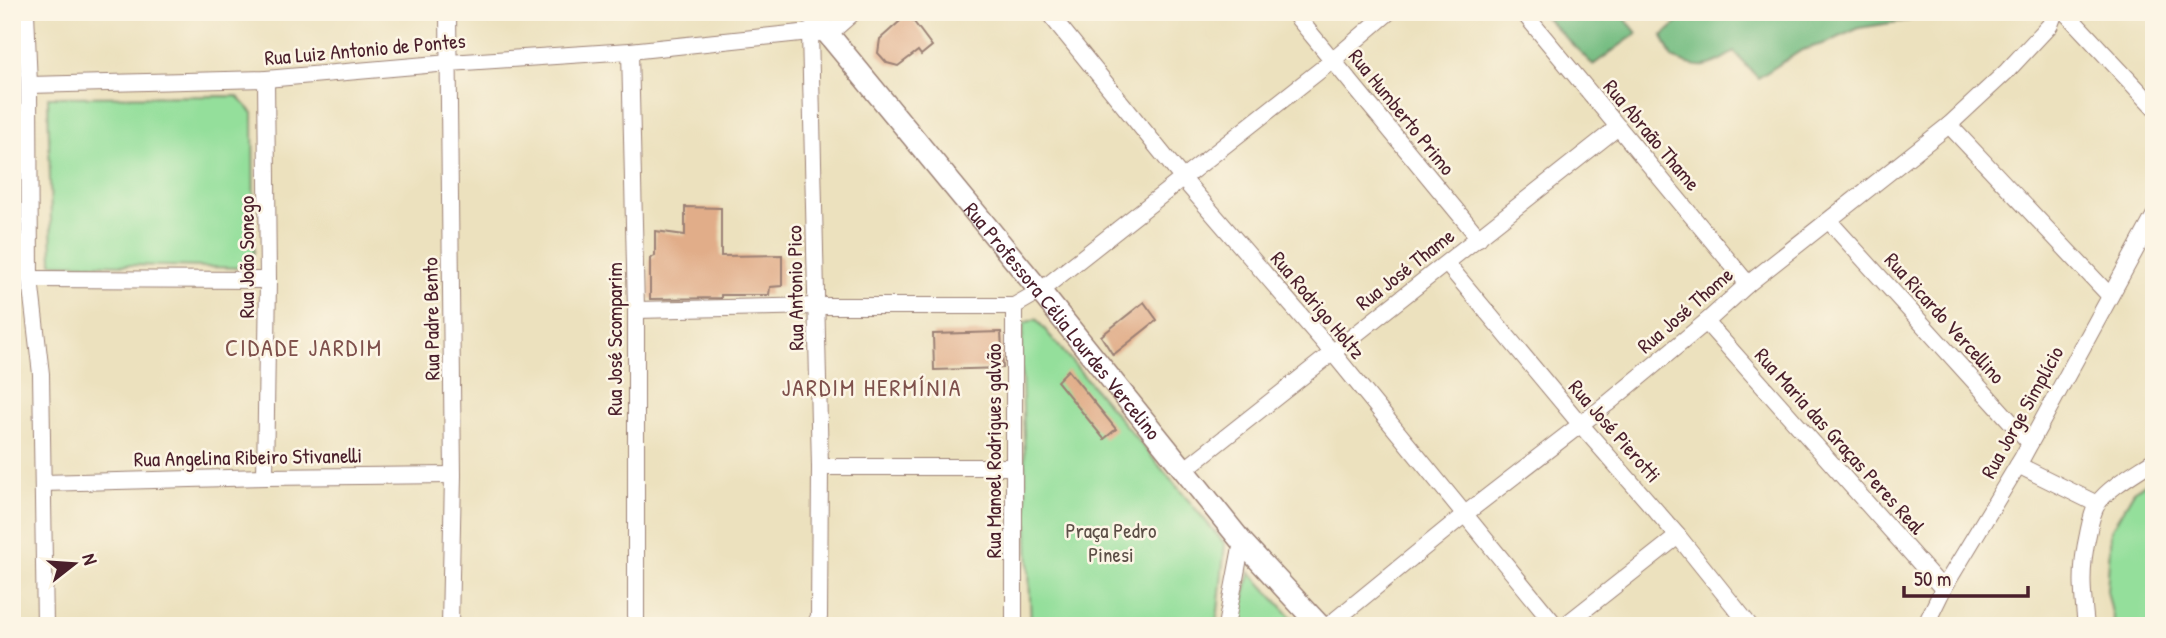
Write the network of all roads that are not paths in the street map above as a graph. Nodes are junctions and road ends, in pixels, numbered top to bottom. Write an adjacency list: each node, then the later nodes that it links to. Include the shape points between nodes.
1 (26, 12): 15 (street)
2 (448, 12): 13 (street, Rua Padre Bento)
3 (854, 12): 10 (street)
4 (1048, 12): 19 (street, Rua Rodrigo Holtz)
5 (1293, 12): 12 (street, Rua Humberto Primo)
6 (1390, 12): 12 (street)
7 (1523, 12): 18 (street, Rua Abraão Thame)
8 (2055, 12): 17 (street, Rua José Thome, via 2050,24 2007,71)
9 (2064, 12): 16 (street)
10 (816, 26): 11 (street, Rua Luiz Antonio de Pontes); 27 (main road, Rua Professora Célia Lourdes Vercelino); 29 (street, Rua Antonio Pico)
11 (630, 51): 13 (street, Rua Luiz Antonio de Pontes); 31 (street, Rua José Scomparim)
12 (1333, 60): 19 (street); 22 (street, Rua Humberto Primo)
13 (449, 62): 14 (street, Rua Luiz Antonio de Pontes); 41 (street, Rua Padre Bento)
14 (266, 79): 15 (street, Rua Luiz Antonio de Pontes); 25 (street, Rua João Sonego)
15 (29, 85): 24 (street)
16 (2154, 107)
17 (1949, 125): 21 (street, Rua José Thome); 28 (street)
18 (1618, 127): 22 (street, Rua José Thame); 26 (street, Rua Abraão Thame)
19 (1183, 179): 27 (street); 33 (street, Rua Rodrigo Holtz)
20 (2154, 216): 28 (street, Rua Jorge Simplício)
21 (1829, 221): 26 (street, Rua José Thome); 35 (street, Rua Ricardo Vercellino)
22 (1479, 238): 23 (street, Rua José Thame)
23 (1447, 264): 33 (street, Rua José Thame); 34 (street, Rua José Pierotti)
24 (30, 279): 25 (street); 43 (street, via 41,374)
25 (268, 280): 42 (street, Rua João Sonego)
26 (1748, 284): 32 (street, Rua José Thome)
27 (1040, 291): 30 (street); 40 (main road, Rua Professora Célia Lourdes Vercelino)
28 (2110, 296): 35 (street, Rua Jorge Simplício)
29 (816, 306): 30 (street); 31 (street); 38 (street, Rua Antonio Pico)
30 (1014, 306): 39 (street, Rua Manoel Rodrigues galvão)
31 (636, 310): 51 (street, Rua José Scomparim)
32 (1706, 322): 34 (street, Rua José Thome); 48 (street, Rua Maria das Graças Peres Real)
33 (1333, 354): 40 (street, Rua José Thame); 45 (street, Rua Rodrigo Holtz)
34 (1581, 425): 45 (street, Rua José Thome); 46 (street, Rua José Pierotti)
35 (2030, 443): 37 (street, Rua Jorge Simplício)
36 (2154, 460): 44 (street)
37 (2018, 465): 44 (street); 48 (street, Rua Jorge Simplício)
38 (820, 467): 39 (street); 52 (street, Rua Antonio Pico, via 819,617)
39 (1013, 467): 53 (street, Rua Manoel Rodrigues galvão)
40 (1184, 470): 47 (main road, Rua Professora Célia Lourdes Vercelino)
41 (453, 474): 42 (street, Rua Angelina Ribeiro Stivanelli); 50 (street, Rua Padre Bento)
42 (265, 477): 43 (street, Rua Angelina Ribeiro Stivanelli)
43 (43, 483): 49 (street)
44 (2097, 505): 61 (street, via 2083,558)
45 (1465, 514): 56 (street, Rua José Thome); 57 (street, Rua Rodrigo Holtz)
46 (1678, 536): 58 (street); 59 (street, Rua José Pierotti)
47 (1242, 541): 54 (street); 55 (main road, Rua Professora Célia Lourdes Vercelino)
48 (1943, 589): 60 (street, Rua Jorge Simplício)
49 (45, 626)
50 (450, 626)
51 (636, 626)
52 (814, 626)
53 (1014, 626)
54 (1226, 626)
55 (1320, 626)
56 (1328, 626)
57 (1556, 626)
58 (1563, 626)
59 (1750, 626)
60 (1925, 626)
61 (2086, 626)

